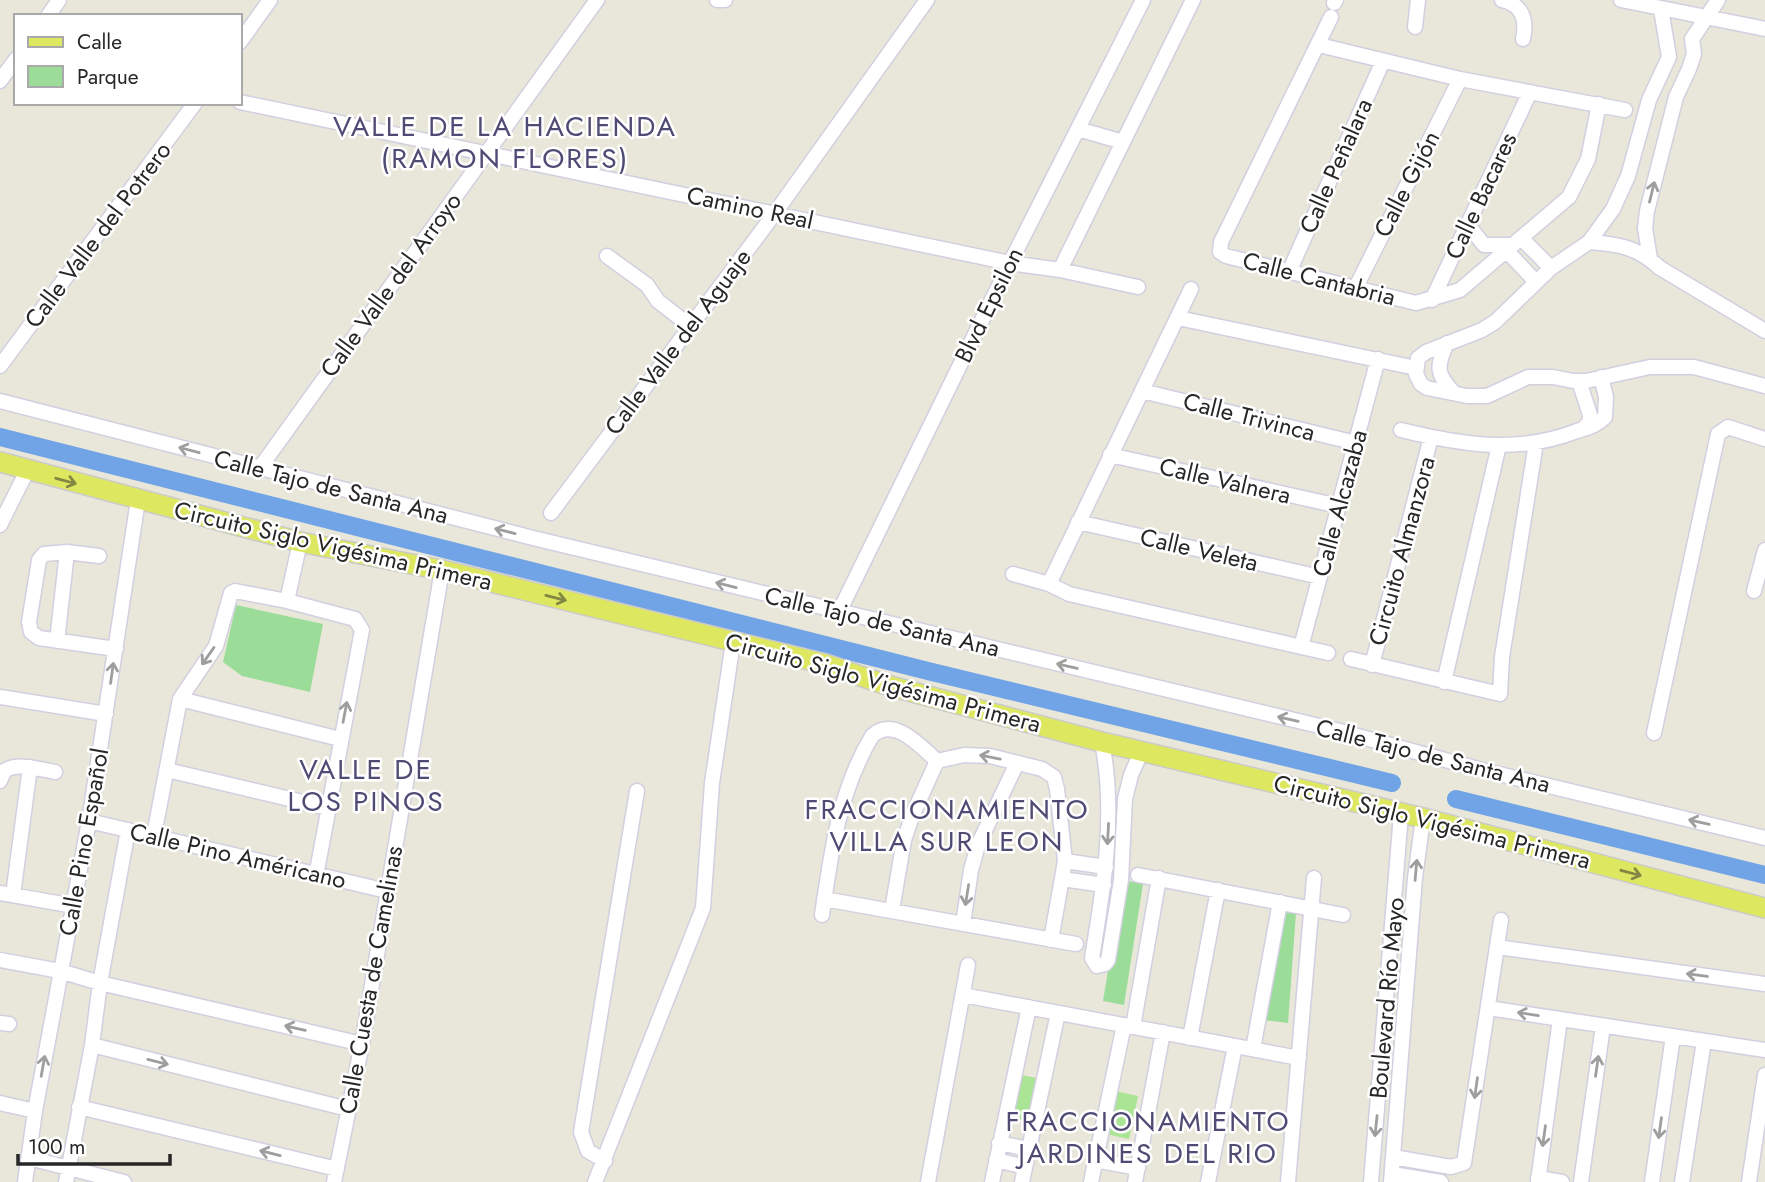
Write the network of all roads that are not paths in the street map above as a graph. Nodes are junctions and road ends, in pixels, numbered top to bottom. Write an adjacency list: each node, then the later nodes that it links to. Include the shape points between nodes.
1 (270, 0): 17 (street)
2 (597, 0): 33 (street, Calle Valle del Arroyo)
3 (717, 0): 4 (street)
4 (725, 0)
5 (928, 0): 34 (street, Calle Valle del Aguaje)
6 (1143, 0): 31 (street, Blvd Epsilon)
7 (1418, 0): 15 (street)
8 (1502, 0): 18 (street, via 1521,11 1526,24)
9 (1621, 0): 13 (street)
10 (1718, 0): 14 (street)
11 (1191, 3): 32 (street, Blvd Epsilon)
12 (1334, 7): 21 (street, Calle Cantabria)
13 (1661, 9): 14 (street); 19 (street)
14 (1708, 18): 16 (street); 20 (street)
15 (1415, 27)
16 (1765, 29)
17 (242, 39)
18 (1523, 39)
19 (1666, 39): 20 (street); 36 (street, via 1669,57 1649,100 1628,176 1613,209)
20 (1692, 39): 39 (street, one-way to 20, via 1647,211 1676,97 1694,54)
21 (1319, 45): 22 (street); 43 (street, Calle Cantabria, via 1219,248 1226,256)
22 (1383, 61): 24 (street); 43 (street, Calle Peñalara)
23 (14, 63): 25 (street)
24 (1460, 79): 26 (street); 47 (street, Calle Gijón)
25 (0, 81)
26 (1530, 92): 28 (street); 35 (street, Calle Bacares)
27 (242, 102): 33 (street, Camino Real)
28 (1599, 104): 30 (street); 37 (street, Calle Cantabria, via 1588,159 1575,189)
29 (194, 105): 54 (street, Calle Valle del Potrero)
30 (1625, 110)
31 (1078, 129): 32 (street); 40 (street, Blvd Epsilon)
32 (1123, 142): 42 (street, Blvd Epsilon)
33 (487, 152): 34 (street, Camino Real); 71 (street, Calle Valle del Arroyo)
34 (775, 213): 40 (street, Camino Real); 50 (street, Calle Valle del Aguaje)
35 (1468, 225): 37 (street, via 1484,245); 48 (street, Calle Bacares)
36 (1588, 242): 39 (street, via 1620,244); 41 (street)
37 (1513, 244): 41 (street); 44 (street); 48 (street, Calle Cantabria, via 1460,290)
38 (607, 256): 50 (street)
39 (1650, 259): 51 (street)
40 (1010, 262): 42 (street, Camino Real); 88 (street, Blvd Epsilon)
41 (1551, 268): 44 (street)
42 (1060, 270): 45 (street, Camino Real)
43 (1289, 272): 47 (street, Calle Cantabria)
44 (1536, 282): 52 (street, via 1495,322)
45 (1138, 287)
46 (1191, 289): 49 (street)
47 (1355, 289): 48 (street, Calle Cantabria, via 1416,303)
48 (1432, 300)
49 (1178, 318): 53 (street); 59 (street)
50 (691, 326): 75 (street, Calle Valle del Aguaje)
51 (1765, 331)
52 (1447, 343): 55 (street, via 1418,358); 60 (street, via 1439,370)
53 (1378, 359): 55 (street); 66 (street, Calle Alcazaba)
54 (0, 366)
55 (1416, 368): 60 (street, via 1427,388)
56 (1601, 377): 57 (street); 58 (street, via 1679,366); 62 (street, Circuito Almanzora, via 1605,417)
57 (1579, 381): 60 (street, via 1528,377 1487,396); 62 (street, via 1590,415)
58 (1765, 386)
59 (1142, 391): 66 (street, Calle Trivinca); 69 (street)
60 (1454, 393)
61 (0, 401): 71 (street, Calle Tajo de Santa Ana, one-way to 61)
62 (1583, 429): 67 (street, Circuito Almanzora)
63 (1401, 430): 64 (street, Circuito Almanzora)
64 (1431, 437): 68 (street, Circuito Almanzora); 95 (street, Circuito Almanzora)
65 (1765, 439): 100 (street, via 1728,427 1718,435)
66 (1356, 443): 74 (street, Calle Alcazaba)
67 (1536, 443): 68 (street, Circuito Almanzora); 96 (street, Circuito Almanzora, via 1500,694)
68 (1499, 445): 96 (street)
69 (1110, 455): 74 (street, Calle Valnera); 76 (street)
70 (0, 462): 72 (main road, Circuito Siglo Vigésima Primera)
71 (259, 469): 88 (street, Calle Tajo de Santa Ana, one-way to 71)
72 (27, 471): 73 (main road, Circuito Siglo Vigésima Primera, one-way to 73); 77 (street)
73 (138, 500): 78 (main road, Circuito Siglo Vigésima Primera); 92 (street, Calle Pino Español)
74 (1339, 506): 84 (street, Calle Alcazaba)
75 (551, 513)
76 (1077, 522): 84 (street, Calle Veleta); 85 (street)
77 (0, 525)
78 (300, 542): 82 (main road, Circuito Siglo Vigésima Primera); 87 (street)
79 (1765, 550): 86 (street)
80 (68, 552): 81 (street); 89 (street); 89 (street, via 44,554 39,560 29,622 31,632 39,638)
81 (99, 556)
82 (442, 570): 90 (main road, Circuito Siglo Vigésima Primera, one-way to 90); 129 (street, Calle Cuesta de Camelinas)
83 (1013, 574): 85 (street)
84 (1320, 577): 91 (street, Calle Alcazaba)
85 (1049, 584): 91 (street, via 1069,594)
86 (1754, 591)
87 (287, 601): 98 (street, one-way to 98, via 231,593 216,646); 101 (street, one-way to 87, via 362,630 355,620)
88 (839, 612): 119 (street, Calle Tajo de Santa Ana, one-way to 88)
89 (57, 640): 92 (street)
90 (733, 642): 102 (main road, Circuito Siglo Vigésima Primera); 177 (street, via 712,783 703,908)
91 (1301, 647): 93 (street)
92 (116, 649): 99 (street, Calle Pino Español, one-way to 92)
93 (1328, 653)
94 (1350, 659): 95 (street, Circuito Almanzora)
95 (1373, 665): 96 (street, Circuito Almanzora)
96 (1444, 682)
97 (0, 697): 99 (street)
98 (180, 699): 101 (street); 107 (street)
99 (106, 714): 116 (street, Calle Pino Español)
100 (1654, 733)
101 (340, 739): 113 (street)
102 (1102, 742): 103 (main road, Circuito Siglo Vigésima Primera); 111 (street)
103 (1142, 750): 112 (street); 114 (main road, Circuito Siglo Vigésima Primera)
104 (937, 761): 105 (street, one-way to 104, via 977,755); 131 (street, via 902,732 876,732 844,796); 136 (street, via 904,840)
105 (1017, 763): 120 (street, via 1042,769 1054,778); 140 (street, one-way to 140, via 978,845)
106 (30, 767): 108 (street); 109 (street, via 7,769); 130 (street)
107 (167, 770): 113 (street); 118 (street)
108 (55, 772)
109 (0, 781)
110 (637, 791): 177 (street, via 581,1132 588,1151)
111 (1109, 799): 112 (street); 121 (street, one-way to 121)
112 (1125, 799): 127 (street, via 1121,880 1108,960 1101,967 1092,958)
113 (328, 808): 123 (street)
114 (1401, 814): 115 (main road, Circuito Siglo Vigésima Primera); 193 (street, Boulevard Río Mayo, one-way to 193)
115 (1423, 818): 134 (main road, Circuito Siglo Vigésima Primera, one-way to 134); 173 (street, Boulevard Río Mayo, one-way to 115)
116 (89, 821): 117 (street, Calle Pino Américano); 133 (street, Calle Pino Español)
117 (128, 830): 118 (street, Calle Pino Américano); 147 (street)
118 (154, 835): 123 (street, Calle Pino Américano)
119 (1765, 838)
120 (1065, 861): 121 (street); 126 (street)
121 (1106, 867): 127 (street)
122 (1138, 875): 124 (street)
123 (316, 876): 129 (street, Calle Pino Américano)
124 (1159, 878): 128 (street); 154 (street)
125 (1314, 878): 135 (street)
126 (1062, 879): 127 (street); 141 (street)
127 (1104, 885)
128 (1218, 890): 132 (street); 158 (street)
129 (387, 891): 160 (street, Calle Cuesta de Camelinas)
130 (6, 894): 133 (street)
131 (824, 899): 136 (street); 137 (street)
132 (1280, 902): 135 (street); 163 (street)
133 (74, 906): 146 (street, Calle Pino Español)
134 (1765, 908)
135 (1312, 909): 138 (street); 165 (street)
136 (892, 911): 140 (street)
137 (822, 915)
138 (1343, 915)
139 (1501, 920): 143 (street)
140 (963, 924): 141 (street)
141 (1051, 940): 142 (street)
142 (1076, 944)
143 (1497, 947): 148 (street, one-way to 143); 151 (street)
144 (0, 960): 146 (street)
145 (968, 965): 149 (street)
146 (60, 971): 147 (street); 170 (street, Calle Pino Español, one-way to 146)
147 (100, 983): 160 (street, one-way to 147); 161 (street)
148 (1765, 984)
149 (963, 995): 150 (street); 188 (street)
150 (1028, 1007): 152 (street); 171 (street)
151 (1488, 1008): 153 (street, one-way to 151); 173 (street, one-way to 173, via 1464,1163 1451,1167)
152 (1058, 1013): 154 (street); 172 (street)
153 (1560, 1019): 155 (street); 183 (street, one-way to 183)
154 (1128, 1026): 156 (street); 176 (street)
155 (1603, 1026): 157 (street); 196 (street, one-way to 155)
156 (1163, 1032): 158 (street); 181 (street)
157 (1673, 1036): 159 (street); 197 (street, one-way to 197)
158 (1191, 1038): 162 (street)
159 (1704, 1041): 164 (street); 198 (street)
160 (362, 1044): 169 (street, Calle Cuesta de Camelinas)
161 (92, 1045): 168 (street); 169 (street, one-way to 169)
162 (1235, 1046): 163 (street); 191 (street)
163 (1253, 1049): 165 (street)
164 (1765, 1050)
165 (1299, 1058): 192 (street)
166 (1765, 1075): 199 (street)
167 (0, 1103): 170 (street)
168 (79, 1107): 179 (street); 180 (street, one-way to 168)
169 (348, 1109): 180 (street, Calle Cuesta de Camelinas)
170 (35, 1111): 174 (street, Calle Pino Español)
171 (999, 1143): 172 (street); 175 (street)
172 (1028, 1149): 178 (street)
173 (1393, 1157): 182 (street, Boulevard Río Mayo)
174 (29, 1158): 179 (street); 185 (street, Calle Pino Español)
175 (996, 1160): 178 (street); 189 (street)
176 (1095, 1160): 181 (street); 184 (street)
177 (605, 1161): 187 (street)
178 (1025, 1167): 190 (street)
179 (67, 1175): 186 (street)
180 (335, 1175)
181 (1137, 1175)
182 (1391, 1178): 194 (street)
183 (1538, 1180): 195 (street)
184 (1096, 1181)
185 (25, 1182)
186 (124, 1182)
187 (595, 1182)
188 (928, 1182)
189 (992, 1182)
190 (1022, 1182)
191 (1208, 1182)
192 (1288, 1182)
193 (1371, 1182)
194 (1441, 1182)
195 (1562, 1182)
196 (1581, 1182)
197 (1652, 1182)
198 (1682, 1182)
199 (1748, 1182)

